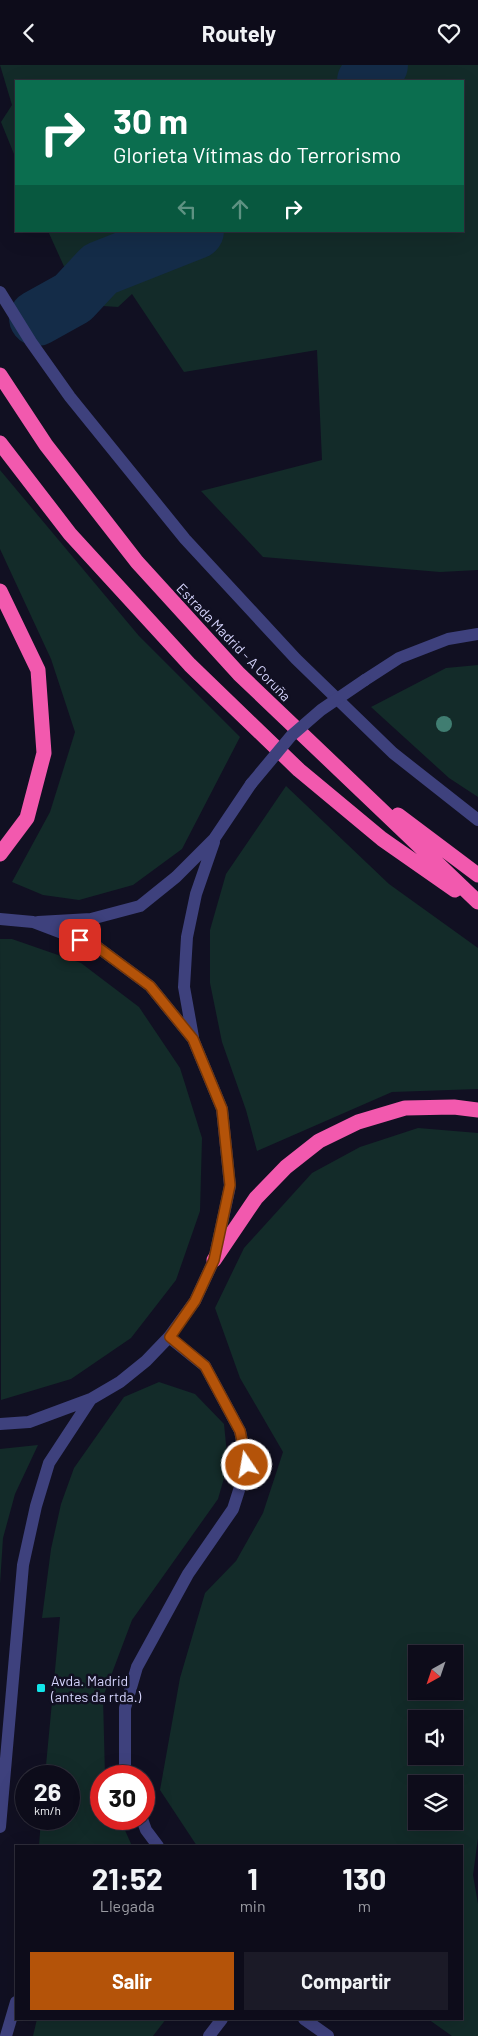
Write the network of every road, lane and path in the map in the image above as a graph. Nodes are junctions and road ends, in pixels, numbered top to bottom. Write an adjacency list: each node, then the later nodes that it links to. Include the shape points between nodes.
1 (0, 291): 7 (street, via 31,343 70,397 185,539 296,659 393,753)
2 (0, 375): 6 (highway, Estrada Madrid - A Coruña, via 46,445 137,563 239,674)
3 (0, 443): 12 (highway, via 70,534 190,665 300,770 382,839)
4 (0, 591): 9 (highway, via 38,670 44,753 27,818)
5 (478, 634): 8 (street, bridge, via 448,639 399,658 321,710 292,736 251,784)
6 (335, 767): 10 (highway); 11 (highway, Estrada Madrid - A Coruña)
7 (478, 820)
8 (214, 839): 14 (street, via 176,877 140,906 91,919); 15 (street, via 196,894 188,937 184,987)
9 (0, 854)
10 (478, 875)
11 (478, 902)
12 (478, 907)
13 (0, 919): 14 (street)
14 (33, 922): 15 (street, via 96,946 150,986)
15 (193, 1039): 17 (street, via 222,1109 230,1185)
16 (478, 1109): 17 (highway, via 405,1108 358,1122 319,1141 286,1167 256,1199)
17 (214, 1260): 18 (street, via 195,1301)
18 (170, 1337): 19 (street, via 140,1367); 21 (street, via 205,1366 240,1431 247,1465 233,1509 188,1574 137,1667 125,1707)
19 (91, 1399): 20 (street, via 29,1421); 22 (street, via 49,1463 23,1565)
20 (0, 1424)
21 (125, 1765)
22 (0, 1827)
23 (146, 1830): 24 (street)
24 (157, 1845)
25 (15, 2006): 28 (street)
26 (221, 2020): 29 (street)
27 (305, 2020): 30 (street)
28 (6, 2036)
29 (209, 2036)
30 (328, 2036)

